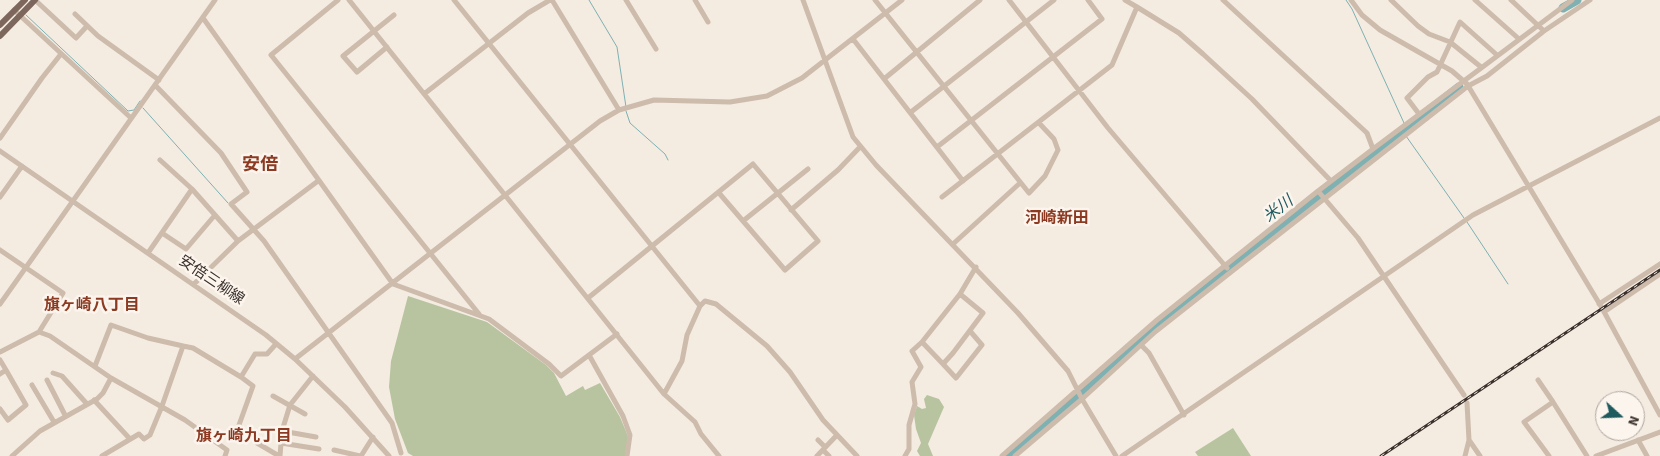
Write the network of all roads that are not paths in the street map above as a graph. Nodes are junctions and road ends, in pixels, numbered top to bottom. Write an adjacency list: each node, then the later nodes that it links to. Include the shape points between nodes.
1 (25, 0): 26 (main road)
2 (35, 0): 26 (main road); 34 (street, via 76,38)
3 (215, 0): 30 (street)
4 (338, 0): 97 (street, via 270,54)
5 (349, 0): 36 (street)
6 (454, 0): 41 (street)
7 (551, 0): 41 (street, via 528,13); 57 (street)
8 (626, 0): 43 (street)
9 (695, 0): 31 (street)
10 (803, 0): 48 (street)
11 (875, 0): 27 (street)
12 (902, 0): 27 (street)
13 (980, 0): 44 (street)
14 (1009, 0): 32 (street)
15 (1054, 0): 32 (street)
16 (1088, 0): 47 (street, via 1102,18)
17 (1125, 0): 25 (street)
18 (1223, 0): 68 (street, via 1367,133)
19 (1351, 0): 49 (street, via 1362,15 1380,30)
20 (1391, 0): 40 (street, via 1429,34)
21 (1475, 0): 39 (street)
22 (1511, 0): 35 (street)
23 (1590, 0): 35 (street)
24 (1568, 1): 35 (street)
25 (1137, 7): 55 (street, via 1116,61); 76 (street, via 1203,54 1252,99)
26 (17, 13): 33 (main road); 37 (main road); 45 (street)
27 (885, 13): 38 (street); 44 (street)
28 (75, 14): 34 (street)
29 (394, 15): 36 (street)
30 (203, 18): 52 (street); 74 (street)
31 (708, 22)
32 (1026, 22): 47 (street); 54 (street)
33 (0, 25)
34 (87, 26): 52 (street)
35 (1541, 26): 39 (street); 53 (street, via 1487,76)
36 (374, 31): 42 (street); 42 (street, via 343,56 357,72)
37 (0, 36)
38 (853, 39): 48 (street); 51 (street)
39 (1519, 39): 46 (street)
40 (1450, 42): 46 (street, via 1460,22); 49 (street); 50 (street)
41 (489, 44): 56 (street); 65 (street)
42 (387, 47): 56 (street)
43 (656, 49)
44 (915, 52): 51 (street); 54 (street)
45 (61, 54): 60 (street); 64 (street)
46 (1497, 55): 50 (street)
47 (1053, 57): 55 (street); 62 (street)
48 (825, 60): 57 (street, via 781,90 752,100 654,100); 66 (street, via 853,137)
49 (1442, 66): 53 (street); 59 (street, via 1407,98)
50 (1481, 66): 53 (street)
51 (884, 79): 58 (street)
52 (157, 83): 60 (street); 90 (street, via 221,153 247,192 232,204)
53 (1466, 83): 59 (street); 78 (street); 82 (street)
54 (942, 87): 58 (street); 62 (street)
55 (1079, 91): 63 (street); 99 (street)
56 (424, 94): 83 (street)
57 (618, 110): 65 (street)
58 (911, 112): 67 (street)
59 (1419, 114): 68 (street)
60 (131, 118): 86 (street)
61 (1660, 118): 78 (street)
62 (970, 121): 67 (street); 70 (street)
63 (1039, 123): 70 (street); 77 (street, via 1054,139 1058,150 1045,176 1028,193)
64 (0, 138)
65 (570, 144): 83 (street); 94 (street)
66 (860, 147): 87 (street); 93 (street)
67 (937, 147): 75 (street)
68 (1373, 148): 76 (street)
69 (0, 151): 72 (street, 安倍三柳線)
70 (996, 155): 75 (street); 77 (street)
71 (160, 160): 79 (street)
72 (22, 166): 84 (street); 86 (street, 安倍三柳線)
73 (808, 169): 81 (street)
74 (318, 181): 90 (street); 106 (street)
75 (963, 181): 85 (street)
76 (1331, 181): 82 (street)
77 (1020, 183): 93 (street)
78 (1527, 185): 104 (street, via 1473,215); 110 (street)
79 (192, 189): 88 (street); 91 (street)
80 (719, 193): 81 (street, via 753,164); 89 (street); 94 (street)
81 (777, 193): 87 (street); 89 (street)
82 (1321, 195): 99 (street); 102 (street); 104 (street)
83 (506, 196): 97 (street); 108 (street)
84 (0, 197)
85 (942, 197)
86 (72, 202): 96 (street, 安倍三柳線); 101 (street)
87 (791, 210): 89 (street, via 818,241 785,270)
88 (215, 215): 91 (street, via 186,249); 92 (street)
89 (742, 222)
90 (253, 228): 92 (street); 116 (street)
91 (162, 234): 96 (street)
92 (238, 241): 105 (street)
93 (953, 244): 100 (street)
94 (652, 247): 108 (street); 111 (street)
95 (0, 250): 101 (street)
96 (148, 253): 105 (street, 安倍三柳線)
97 (430, 255): 106 (street); 113 (street)
98 (1660, 264): 110 (street)
99 (1226, 266): 102 (street); 138 (street, via 1157,320)
100 (976, 267): 107 (street); 138 (street, via 1068,371)
101 (25, 268): 109 (street); 115 (street, via 63,293)
102 (1231, 272): 120 (street)
103 (1660, 274): 112 (street)
104 (1385, 276): 139 (street); 149 (street)
105 (194, 284): 119 (street, 安倍三柳線)
106 (393, 284): 113 (street); 116 (street)
107 (960, 294): 114 (street, via 983,313); 118 (street)
108 (588, 298): 117 (street)
109 (0, 304)
110 (1600, 304): 112 (street)
111 (700, 306): 137 (street, via 687,335 682,361); 156 (street, via 705,301 716,304 780,358)
112 (1604, 312): 151 (street)
113 (479, 315): 123 (street, via 507,332 561,376)
114 (970, 330): 126 (street); 126 (street, via 982,345 956,378)
115 (40, 332): 122 (street); 127 (street)
116 (327, 332): 124 (street); 171 (street, via 392,422)
117 (617, 334): 123 (street); 137 (street)
118 (922, 342): 126 (street); 182 (street, via 912,351 921,367 912,382 915,404 908,425 909,449)
119 (276, 344): 124 (street, 安倍三柳線); 132 (street, via 267,354 255,354)
120 (1141, 345): 138 (street); 149 (street, via 1149,353)
121 (183, 346): 127 (street, via 111,326); 132 (street, via 193,348); 145 (street)
122 (0, 352)
123 (590, 355): 177 (street, via 630,435)
124 (295, 359): 131 (street, 安倍三柳線)
125 (0, 360): 128 (street)
126 (943, 364)
127 (95, 366): 133 (street)
128 (6, 370): 130 (street); 147 (street, via 26,405 8,420)
129 (53, 373): 144 (street, via 62,376)
130 (0, 374)
131 (313, 376): 146 (street); 158 (street, 安倍三柳線)
132 (241, 377): 153 (street, via 253,386)
133 (111, 378): 141 (street, via 103,393); 145 (street)
134 (47, 380): 150 (street)
135 (1538, 380): 143 (street)
136 (32, 385): 152 (street)
137 (664, 394): 178 (street, via 695,422)
138 (1080, 394): 183 (street); 184 (street); 185 (street)
139 (1464, 395)
140 (273, 396): 146 (street)
141 (94, 400): 144 (street); 160 (street)
142 (1467, 402): 162 (street)
143 (1553, 402): 189 (street, via 1524,422); 190 (street)
144 (87, 404): 150 (street)
145 (162, 406): 160 (street, via 147,438 139,434); 170 (street, via 227,450)
146 (290, 406): 148 (street); 154 (street)
147 (0, 409)
148 (305, 414)
149 (1184, 414): 186 (street)
150 (64, 415): 152 (street)
151 (1660, 415)
152 (54, 422): 172 (street, via 30,438)
153 (239, 425)
154 (282, 431): 157 (street); 165 (street)
155 (1660, 432): 159 (street)
156 (837, 435): 167 (street); 181 (street)
157 (316, 437)
158 (373, 437): 175 (street); 176 (street, 安倍三柳線)
159 (1645, 437)
160 (130, 439): 173 (street)
161 (818, 440): 167 (street)
162 (1469, 440): 187 (street); 188 (street)
163 (1635, 441): 191 (street)
164 (1639, 441): 192 (street)
165 (281, 442): 168 (street); 174 (street)
166 (257, 443): 174 (street)
167 (824, 448): 179 (street); 180 (street)
168 (319, 449)
169 (334, 450): 175 (street)
170 (227, 455)
171 (401, 455)
172 (12, 456)
173 (102, 456)
174 (280, 456)
175 (361, 456)
176 (389, 456)
177 (627, 456)
178 (720, 456)
179 (817, 456)
180 (829, 456)
181 (857, 456)
182 (905, 456)
183 (1002, 456)
184 (1015, 456)
185 (1116, 456)
186 (1122, 456)
187 (1465, 456)
188 (1480, 456)
189 (1549, 456)
190 (1587, 456)
191 (1596, 456)
192 (1647, 456)

